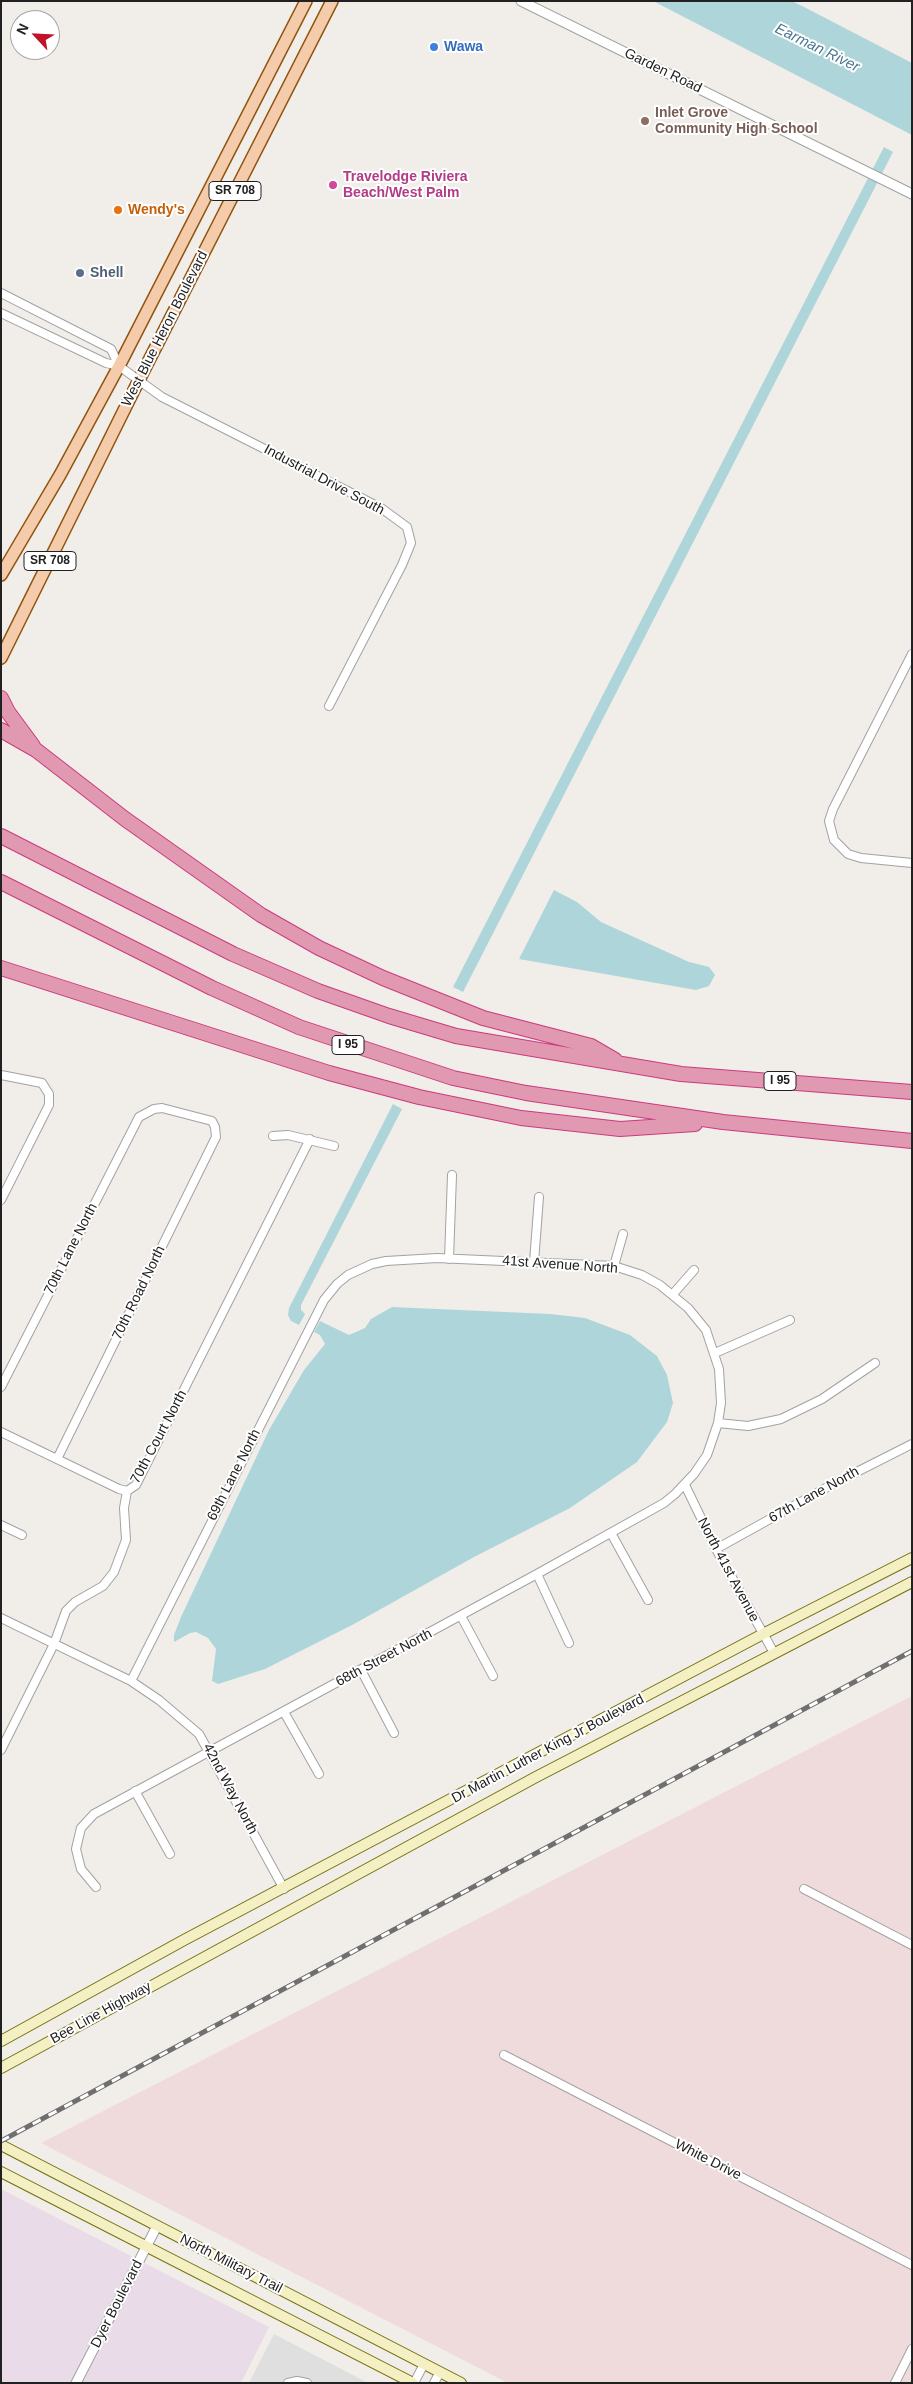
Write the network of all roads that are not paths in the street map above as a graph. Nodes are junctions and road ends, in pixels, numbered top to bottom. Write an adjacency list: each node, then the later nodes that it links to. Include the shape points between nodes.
1 (306, 1): 7 (main road, West Blue Heron Boulevard / SR 708)
2 (332, 1): 8 (main road, West Blue Heron Boulevard / SR 708)
3 (521, 1): 4 (street, Garden Road)
4 (912, 194)
5 (1, 293): 7 (street, via 111,349)
6 (1, 312): 7 (street, via 106,363)
7 (119, 366): 8 (street, Industrial Drive South); 9 (main road, West Blue Heron Boulevard / SR 708)
8 (139, 380): 11 (main road, West Blue Heron Boulevard / SR 708); 13 (street, Industrial Drive South, via 162,397 381,508 407,527 411,543 402,565)
9 (1, 575)
10 (912, 654): 17 (street, via 829,822 834,840 854,857)
11 (1, 658)
12 (1, 698): 15 (highway)
13 (329, 706)
14 (1, 730): 15 (highway)
15 (36, 750): 20 (highway, via 125,819 261,915 319,948 483,1018 590,1046)
16 (1, 836): 20 (highway, I 95, via 234,954 318,991 456,1036)
17 (912, 863)
18 (1, 882): 24 (highway, I 95, via 212,988 299,1027 373,1053 453,1078 526,1093)
19 (1, 968): 24 (highway, via 329,1073 419,1097 521,1118 620,1129)
20 (622, 1064): 22 (highway, I 95, via 682,1074)
21 (1, 1074): 31 (street, via 42,1083 49,1094 49,1105)
22 (912, 1092)
23 (144, 1113): 42 (street, 70th Lane North, via 134,1123); 46 (street, 70th Road North, via 162,1108 212,1120 216,1137)
24 (723, 1122): 27 (highway, I 95)
25 (273, 1136): 26 (street)
26 (310, 1139): 28 (street); 48 (street, 70th Court North, via 136,1485)
27 (912, 1141)
28 (334, 1146)
29 (452, 1175): 33 (street)
30 (539, 1197): 34 (street)
31 (1, 1200)
32 (623, 1234): 35 (street)
33 (449, 1259): 34 (street, 41st Avenue North); 37 (street, 41st Avenue North, via 386,1261)
34 (534, 1262): 35 (street, 41st Avenue North)
35 (614, 1266): 38 (street, 41st Avenue North, via 642,1275)
36 (694, 1270): 38 (street)
37 (348, 1276): 65 (street, 69th Lane North, via 333,1289 320,1308)
38 (673, 1294): 40 (street, 41st Avenue North, via 702,1324)
39 (790, 1320): 40 (street)
40 (715, 1352): 43 (street, 41st Avenue North, via 721,1382)
41 (875, 1363): 43 (street, via 822,1399 789,1416 755,1425)
42 (1, 1387)
43 (718, 1423): 47 (street, 41st Avenue North, via 711,1449)
44 (1, 1432): 46 (street)
45 (912, 1444): 52 (street, 67th Lane North)
46 (57, 1459): 48 (street)
47 (685, 1485): 50 (street, 68th Street North, via 664,1504); 52 (street, North 41st Avenue)
48 (126, 1491): 61 (street, 70th Court North, via 126,1540 114,1572 103,1586 66,1611)
49 (1, 1525): 51 (street)
50 (611, 1533): 54 (street, 68th Street North); 56 (street)
51 (22, 1535)
52 (716, 1549): 59 (street, North 41st Avenue)
53 (912, 1558): 59 (main road, Dr Martin Luther King Jr Boulevard)
54 (538, 1574): 57 (street, 68th Street North); 60 (street)
55 (912, 1582): 62 (main road, Dr Martin Luther King Jr Boulevard)
56 (648, 1600)
57 (461, 1616): 63 (street, 68th Street North); 64 (street)
58 (1, 1618): 61 (street, 42nd Way North)
59 (763, 1634): 62 (street, North 41st Avenue); 74 (main road, Dr Martin Luther King Jr Boulevard)
60 (569, 1643)
61 (54, 1644): 65 (street, 42nd Way North); 68 (street, 70th Court North)
62 (774, 1653): 78 (main road, Dr Martin Luther King Jr Boulevard)
63 (361, 1670): 66 (street, 68th Street North); 67 (street)
64 (493, 1676)
65 (131, 1681): 69 (street, 42nd Way North, via 182,1718 204,1739)
66 (284, 1712): 69 (street, 68th Street North); 70 (street)
67 (394, 1733)
68 (1, 1750)
69 (210, 1751): 71 (street, 68th Street North); 74 (street, 42nd Way North)
70 (319, 1774)
71 (135, 1791): 72 (street); 73 (street, 68th Street North, via 94,1814 82,1828 76,1842 76,1856 82,1870)
72 (170, 1854)
73 (96, 1887)
74 (284, 1889): 76 (main road, Dr Martin Luther King Jr Boulevard)
75 (804, 1889): 77 (street)
76 (184, 1940): 79 (main road, Bee Line Highway)
77 (912, 1945)
78 (201, 1958): 81 (main road, Bee Line Highway)
79 (1, 2041)
80 (504, 2055): 86 (street, White Drive)
81 (1, 2068)
82 (1, 2145): 84 (main road, North Military Trail)
83 (1, 2172): 85 (main road, North Military Trail)
84 (157, 2226): 85 (street, Dyer Boulevard); 88 (main road, North Military Trail)
85 (147, 2245): 90 (street, Dyer Boulevard); 93 (main road, North Military Trail)
86 (912, 2265)
87 (912, 2349): 96 (street)
88 (424, 2364): 89 (main road, North Military Trail); 93 (street)
89 (440, 2372): 94 (street); 95 (main road, North Military Trail)
90 (76, 2383)
91 (288, 2383): 92 (street)
92 (307, 2383)
93 (414, 2383)
94 (434, 2383)
95 (461, 2383)
96 (894, 2383)

